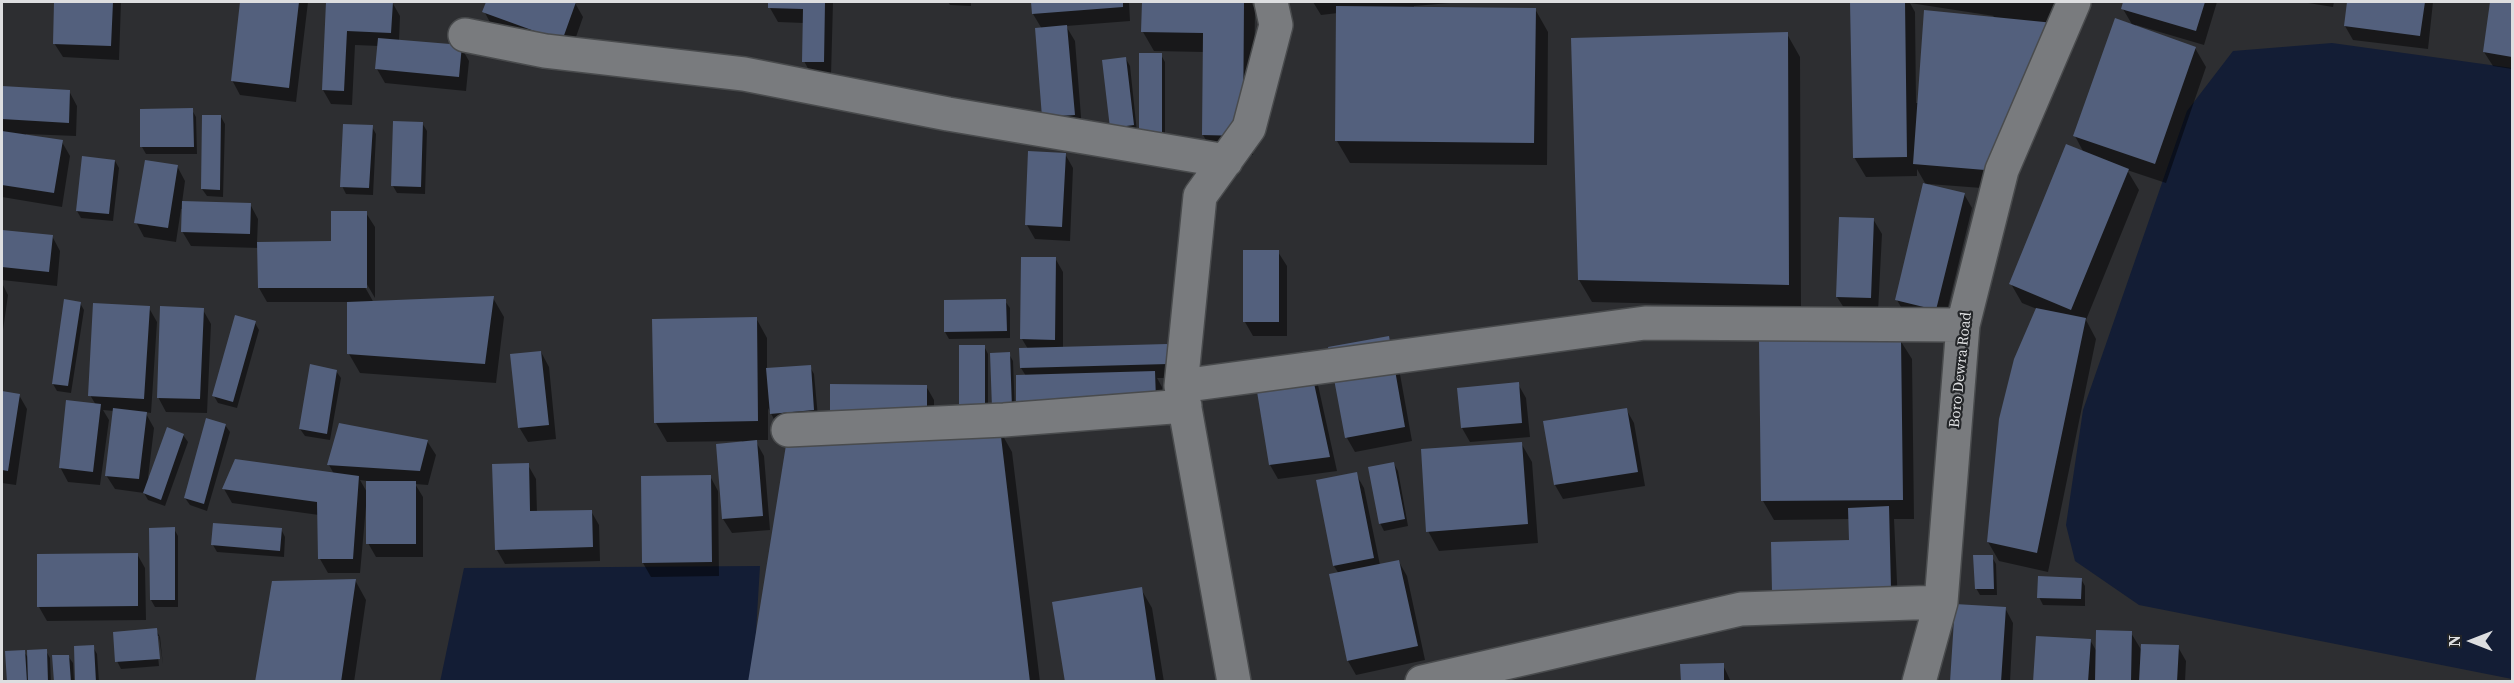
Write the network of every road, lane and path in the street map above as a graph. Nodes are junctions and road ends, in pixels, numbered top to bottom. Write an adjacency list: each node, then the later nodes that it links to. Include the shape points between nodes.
1 (1271, 2): 4 (street, via 1276,25 1249,128)
2 (2074, 2): 5 (street, Boro Dewra Road, via 2002,170)
3 (465, 35): 4 (street, via 545,51 744,74 948,114)
4 (1226, 160): 6 (street, via 1200,196)
5 (1963, 325): 6 (street, via 1645,323); 8 (street, Boro Dewra Road)
6 (1183, 396): 7 (street, via 1004,420); 9 (street)
7 (788, 430)
8 (1941, 602): 10 (street, via 1741,609); 11 (street, Boro Dewra Road)
9 (1234, 681)
10 (1422, 681)
11 (1919, 681)

